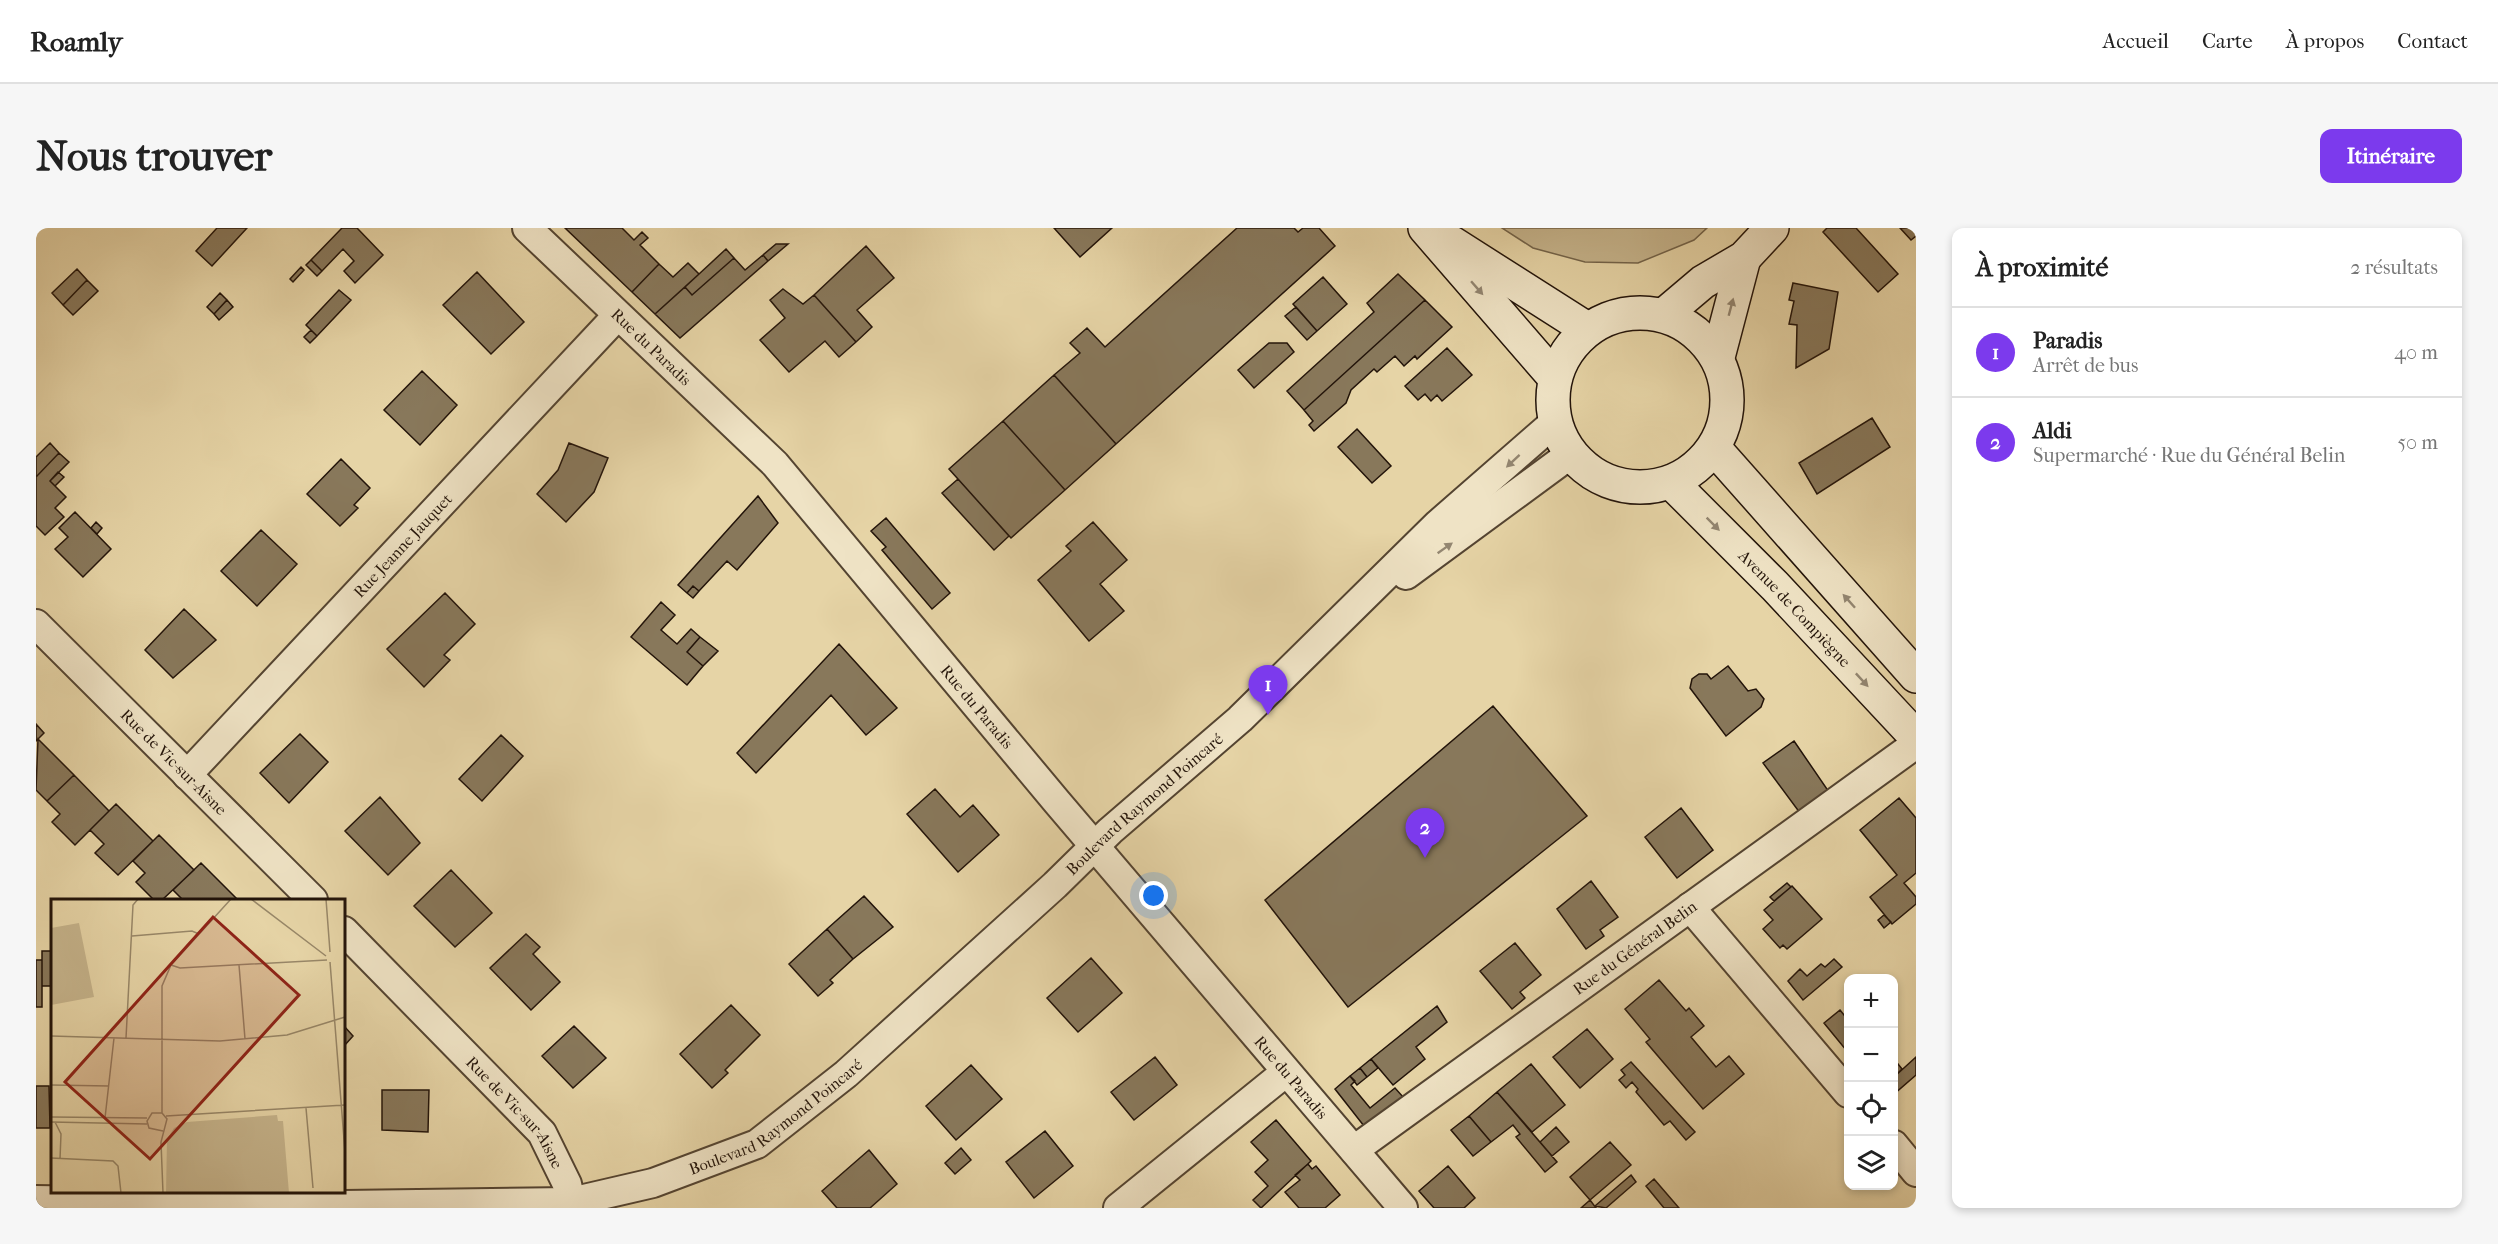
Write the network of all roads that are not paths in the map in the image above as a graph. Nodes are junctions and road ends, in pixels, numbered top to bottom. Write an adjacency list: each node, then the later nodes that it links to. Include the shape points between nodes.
1 (527, 228): 6 (street, Rue du Paradis)
2 (1427, 228): 7 (main road); 9 (main road, one-way to 9)
3 (1772, 228): 4 (main road)
4 (1744, 258): 5 (main road, via 1703,282); 8 (main road, one-way to 4)
5 (1664, 315): 7 (main road, via 1637,312 1611,317); 8 (main road, via 1695,331)
6 (617, 316): 19 (street, Rue Jeanne Jauquet); 20 (street, Rue du Paradis, via 775,464)
7 (1587, 329): 9 (main road, via 1567,351)
8 (1718, 357): 11 (main road, via 1728,387 1726,419)
9 (1555, 378): 10 (main road)
10 (1556, 421): 12 (main road); 14 (street, Boulevard Raymond Poincaré, one-way to 14, via 1438,524)
11 (1714, 448): 13 (main road, via 1696,468); 16 (main road, one-way to 11)
12 (1572, 453): 13 (main road, via 1592,472 1617,484 1645,487); 14 (street, Boulevard Raymond Poincaré, one-way to 12)
13 (1671, 482): 17 (main road, Avenue de Compiègne, one-way to 17)
14 (1345, 618): 20 (street, Boulevard Raymond Poincaré, via 1240,719)
15 (36, 624): 19 (street, Rue de Vic-sur-Aisne)
16 (1916, 676)
17 (1916, 737)
18 (1916, 744): 22 (street, Rue du Général Belin)
19 (187, 775): 21 (street, Rue de Vic-sur-Aisne)
20 (1096, 845): 24 (street, Rue du Paradis); 30 (street, Boulevard Raymond Poincaré, via 846,1074 757,1144 653,1183)
21 (312, 899)
22 (1690, 907): 25 (street); 26 (street, Rue du Général Belin)
23 (345, 932): 30 (street, Rue de Vic-sur-Aisne, via 542,1133 567,1184)
24 (1286, 1072): 26 (street, Rue du Paradis); 32 (street)
25 (1844, 1087)
26 (1353, 1150): 33 (street, Rue du Paradis)
27 (1898, 1151): 28 (street)
28 (1916, 1172)
29 (36, 1200): 31 (street, Boulevard Raymond Poincaré)
30 (571, 1202): 31 (street, Boulevard Raymond Poincaré)
31 (216, 1204)
32 (1118, 1208)
33 (1403, 1208)

